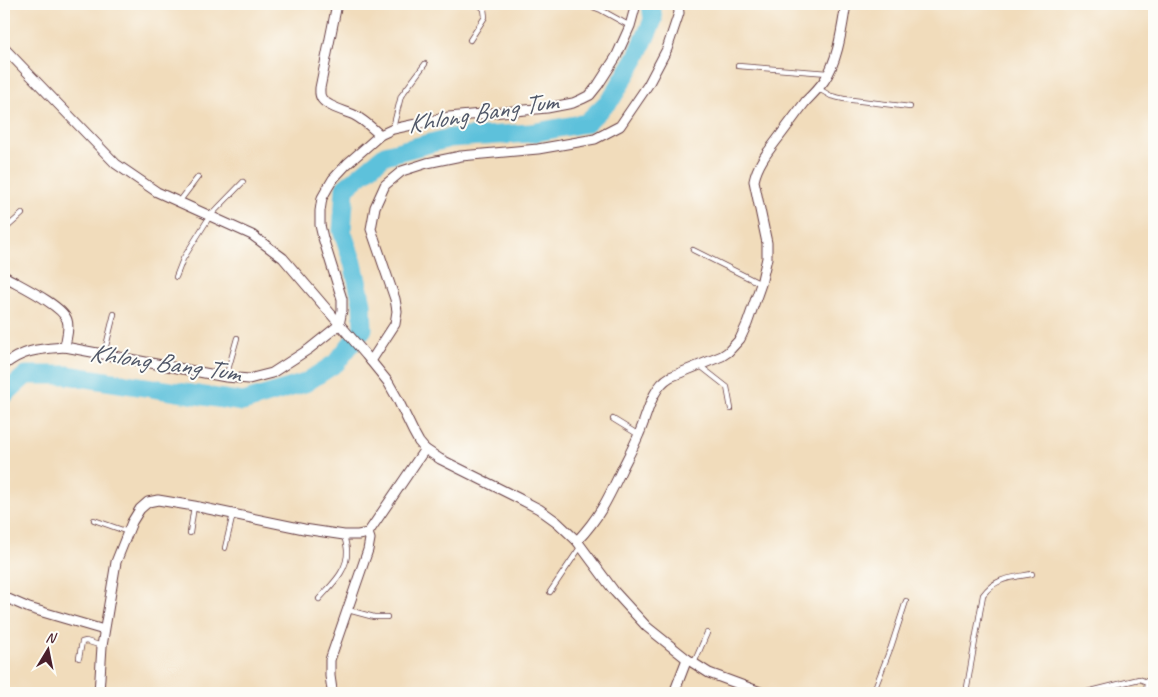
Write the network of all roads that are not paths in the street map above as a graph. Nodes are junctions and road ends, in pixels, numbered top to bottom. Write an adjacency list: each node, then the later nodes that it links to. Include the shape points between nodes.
1 (337, 4): 16 (street, via 320,96 323,101 355,116)
2 (478, 4): 8 (lane, via 484,9 485,17)
3 (585, 4): 7 (lane)
4 (636, 4): 7 (street)
5 (678, 4): 32 (street, via 679,13 667,49 648,85 620,126 595,139 427,163 402,171 386,185 374,207 372,229 396,299 397,311 394,324)
6 (846, 4): 12 (street, via 839,47)
7 (630, 26): 15 (street, via 616,57 590,95 573,103 449,117)
8 (470, 40)
9 (4, 48): 19 (street, via 116,164 157,192)
10 (425, 64): 15 (lane, via 401,96)
11 (738, 66): 12 (lane)
12 (828, 73): 13 (street)
13 (818, 88): 14 (lane, via 844,99); 26 (street, via 770,149 755,175 767,243)
14 (910, 107)
15 (393, 129): 16 (street)
16 (380, 134): 28 (street, via 333,179 322,198 320,225 342,298)
17 (198, 177): 19 (lane)
18 (243, 182): 21 (lane)
19 (179, 202): 21 (street)
20 (22, 214): 22 (lane)
21 (210, 216): 25 (lane); 28 (street, via 252,236 283,258)
22 (4, 230)
23 (693, 250): 26 (lane)
24 (4, 276): 30 (street, via 55,305 66,317)
25 (176, 277)
26 (761, 284): 34 (street, via 740,339 722,356)
27 (114, 314): 31 (lane)
28 (341, 327): 32 (street); 35 (street, via 272,373 249,379)
29 (237, 338): 35 (lane)
30 (65, 347): 31 (street); 33 (street, via 25,352)
31 (104, 354): 35 (street)
32 (368, 358): 39 (street, via 388,382)
33 (4, 365)
34 (699, 365): 36 (lane, via 727,387); 38 (street, via 663,381 656,390)
35 (226, 377)
36 (731, 409)
37 (613, 420): 38 (lane)
38 (639, 435): 47 (street, via 605,504)
39 (425, 449): 45 (street); 47 (street, via 539,510)
40 (194, 506): 41 (street); 43 (street, via 158,500 148,502 140,509); 44 (lane)
41 (233, 514): 46 (street); 48 (lane)
42 (94, 520): 43 (lane)
43 (128, 532): 56 (street, via 116,562)
44 (190, 533)
45 (368, 533): 46 (street); 54 (street, via 368,550)
46 (344, 535): 52 (lane, via 346,564)
47 (579, 543): 50 (lane); 60 (street, via 601,575 647,627)
48 (225, 548)
49 (1032, 574): 66 (lane, via 999,580 983,596)
50 (550, 592)
51 (4, 597): 56 (street, via 29,608)
52 (319, 599)
53 (906, 601): 65 (lane)
54 (348, 610): 55 (lane); 61 (street, via 330,660)
55 (387, 617)
56 (104, 630): 58 (street)
57 (707, 632): 60 (lane)
58 (102, 646): 59 (lane, via 82,642); 62 (street)
59 (79, 658)
60 (690, 661): 63 (street); 64 (street, via 709,673)
61 (332, 690)
62 (99, 693)
63 (674, 693)
64 (763, 693)
65 (873, 693)
66 (966, 693)
67 (1083, 693): 68 (lane, via 1139,678 1147,682)
68 (1146, 693)

